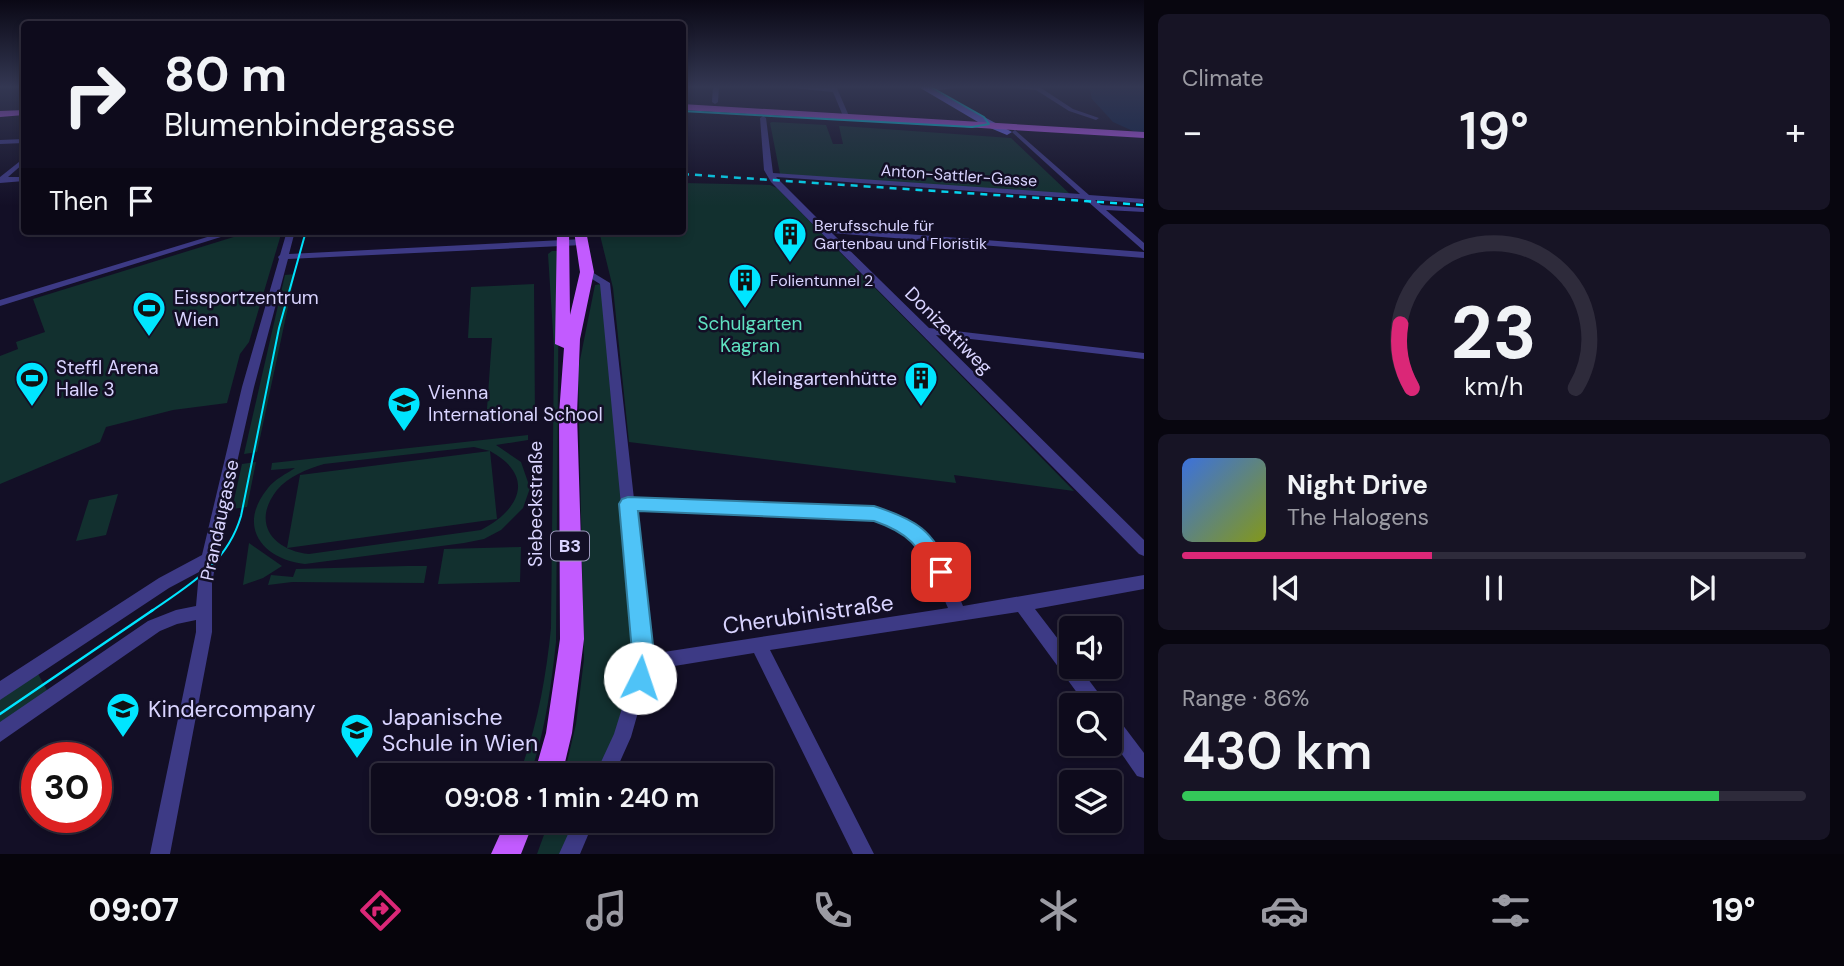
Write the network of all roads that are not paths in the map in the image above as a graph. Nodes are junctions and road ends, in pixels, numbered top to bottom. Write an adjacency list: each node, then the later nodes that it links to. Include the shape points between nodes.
1 (764, 126): 10 (street)
2 (894, 126): 5 (main road)
3 (992, 126): 5 (main road)
4 (1001, 126): 5 (main road)
5 (1013, 133): 6 (main road); 13 (street)
6 (1141, 136)
7 (21, 141): 8 (street)
8 (0, 142)
9 (21, 163): 12 (street)
10 (772, 175): 13 (street, Anton-Sattler-Gasse); 17 (street, Donizettiweg)
11 (21, 179): 12 (street)
12 (1, 180)
13 (1085, 197): 14 (street, Anton-Sattler-Gasse); 15 (street)
14 (1144, 201)
15 (1098, 207): 16 (street); 22 (street)
16 (1144, 210)
17 (825, 230): 23 (street); 27 (street, Donizettiweg)
18 (223, 235): 26 (street)
19 (290, 235): 24 (street, Prandaugasse)
20 (563, 236): 21 (street); 24 (street); 42 (main road, Siebeckstraße / B3, via 561,640)
21 (582, 236): 25 (main road, Siebeckstraße / B3)
22 (1144, 248)
23 (1144, 255)
24 (282, 257): 31 (street, Prandaugasse)
25 (587, 272): 29 (street, via 605,283); 43 (main road, Siebeckstraße / B3, via 572,339 568,414 572,639)
26 (0, 303)
27 (925, 331): 28 (street); 30 (street, Donizettiweg)
28 (1144, 356)
29 (628, 504): 35 (street, via 874,513 898,521 932,550); 37 (street)
30 (1144, 550)
31 (209, 559): 34 (street, Prandaugasse); 38 (street, via 153,590)
32 (1144, 582): 33 (street, Cherubinistraße)
33 (1023, 606): 35 (street, Cherubinistraße); 39 (street)
34 (205, 611): 40 (street, via 154,626); 49 (street, Prandaugasse)
35 (959, 615): 36 (street, Cherubinistraße)
36 (758, 643): 37 (street, Cherubinistraße); 53 (street)
37 (644, 663): 44 (street)
38 (0, 691)
39 (1088, 693)
40 (0, 733)
41 (1122, 738): 45 (street)
42 (539, 763)
43 (551, 763)
44 (610, 763)
45 (1144, 768)
46 (515, 833): 50 (main road)
47 (527, 833): 51 (main road)
48 (579, 833): 52 (street)
49 (160, 854)
50 (506, 854)
51 (519, 854)
52 (569, 854)
53 (864, 854)

